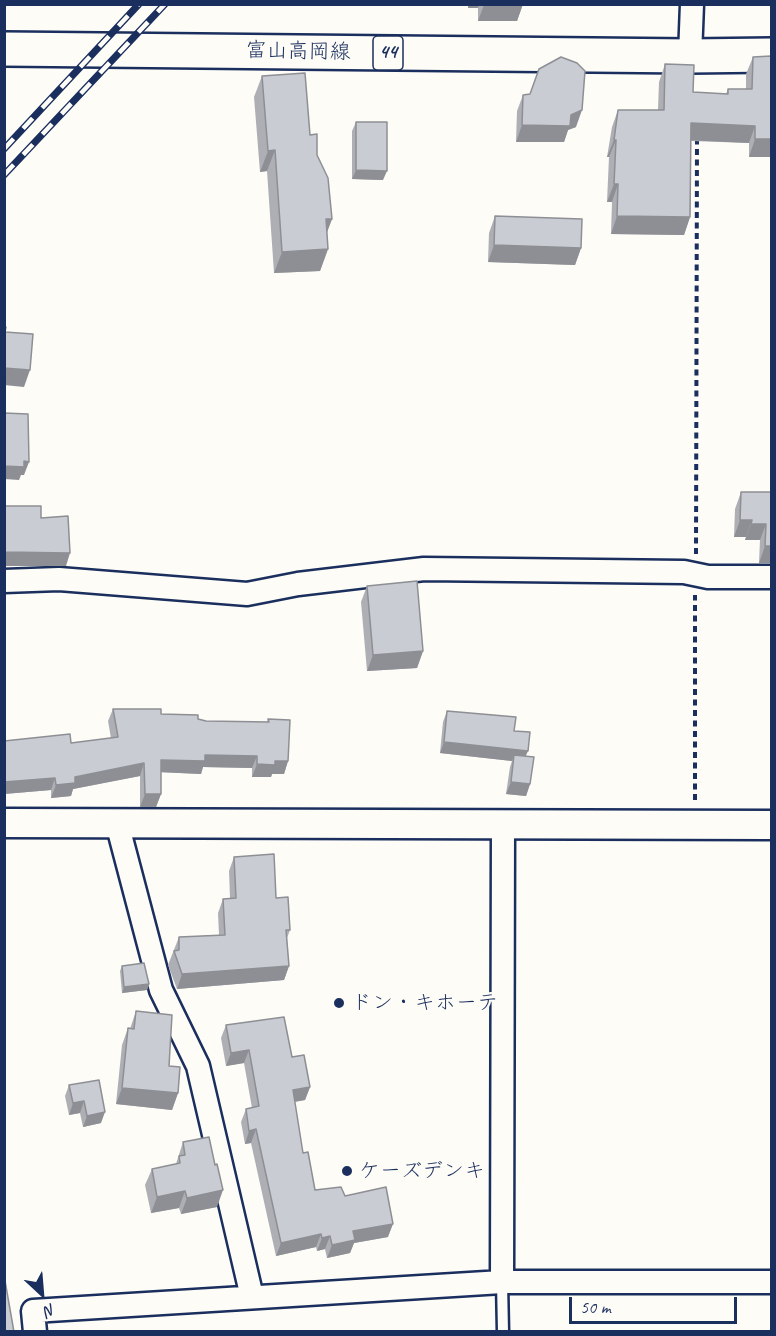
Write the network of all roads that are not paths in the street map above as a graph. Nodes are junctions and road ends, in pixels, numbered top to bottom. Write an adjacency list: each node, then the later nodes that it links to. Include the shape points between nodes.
1 (692, 4): 4 (street)
2 (4, 49): 4 (main road, 富山高岡線 / 44)
3 (771, 55): 4 (main road, 富山高岡線 / 44)
4 (690, 56)
5 (771, 577): 6 (street, via 424,569 247,594 59,579)
6 (4, 581)
7 (4, 823): 8 (street)
8 (117, 823): 9 (street); 13 (street, via 161,990 198,1066)
9 (503, 825): 10 (street); 11 (street)
10 (771, 825)
11 (502, 1282): 12 (street); 13 (street); 15 (lane)
12 (771, 1282)
13 (252, 1297): 14 (street, via 33,1311)
14 (35, 1332)
15 (503, 1332)

